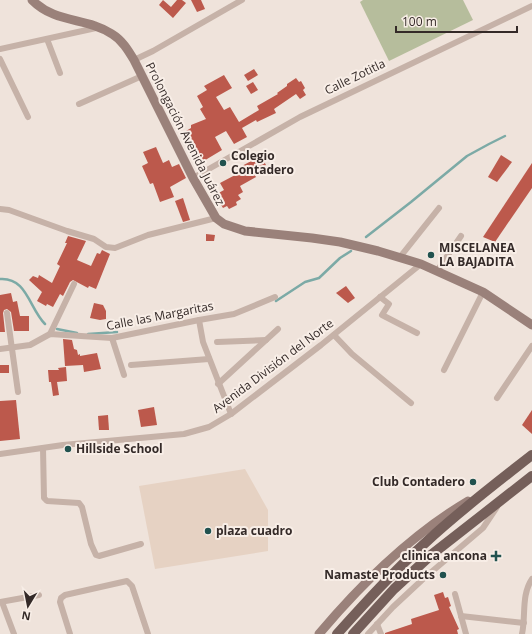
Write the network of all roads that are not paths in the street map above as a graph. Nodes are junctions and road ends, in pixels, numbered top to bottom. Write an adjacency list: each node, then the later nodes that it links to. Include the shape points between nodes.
1 (32, 0): 4 (street, Prolongación Avenida Juárez, via 50,14)
2 (242, 0): 8 (street)
3 (532, 6): 13 (street, Calle Zotitla, via 300,117)
4 (100, 27): 5 (street); 8 (street, Prolongación Avenida Juárez, via 123,43)
5 (47, 39): 6 (street); 9 (street)
6 (0, 49)
7 (0, 59): 12 (street)
8 (134, 60): 10 (street, Prolongación Avenida Juárez)
9 (60, 73)
10 (142, 76): 11 (street); 13 (street, Prolongación Avenida Juárez)
11 (79, 104)
12 (28, 117)
13 (193, 178): 16 (street, Prolongación Avenida Juárez)
14 (439, 208): 18 (street)
15 (0, 210): 16 (street, via 9,210 94,239 106,248 115,248 148,235)
16 (216, 218): 18 (street, Prolongación Avenida Juárez, via 224,224 246,231 340,242)
17 (460, 236): 20 (street)
18 (400, 257): 19 (street, Prolongación Avenida Juárez)
19 (421, 264): 20 (street, Prolongación Avenida Juárez); 24 (street, Avenida División del Norte)
20 (437, 271): 22 (street, Prolongación Avenida Juárez)
21 (74, 284): 30 (street)
22 (481, 295): 27 (street, Prolongación Avenida Juárez); 40 (street)
23 (275, 297): 26 (street, Calle las Margaritas, via 234,314)
24 (380, 298): 29 (street, via 389,304 382,315); 31 (street, Avenida División del Norte)
25 (7, 313): 36 (street)
26 (199, 320): 32 (street, Calle las Margaritas); 38 (street)
27 (532, 325)
28 (278, 329): 33 (street)
29 (417, 333)
30 (50, 334): 32 (street, Calle las Margaritas); 36 (street, via 30,345)
31 (334, 335): 45 (street, via 352,354); 46 (street, Avenida División del Norte)
32 (112, 338): 41 (street)
33 (266, 340): 34 (street); 42 (street)
34 (217, 342)
35 (532, 346): 44 (street)
36 (12, 348): 37 (street); 43 (street)
37 (0, 349)
38 (209, 359): 39 (street); 42 (street)
39 (131, 365)
40 (444, 370)
41 (124, 375)
42 (218, 384): 46 (street)
43 (18, 392)
44 (497, 398)
45 (411, 403)
46 (230, 414): 47 (street, Avenida División del Norte, via 209,427 184,434)
47 (43, 448): 48 (street, Avenida División del Norte); 53 (street, via 44,498 47,501 79,504 82,507 96,555)
48 (0, 454)
49 (532, 456): 51 (main road)
50 (532, 476): 52 (main road)
51 (488, 489): 61 (main road, via 424,544 370,598); 61 (street, via 449,513 414,540 373,577)
52 (501, 501): 60 (street, via 483,528 422,580); 67 (main road, via 431,555 394,589)
53 (140, 544)
54 (532, 579): 59 (street, via 525,594)
55 (455, 594): 58 (street)
56 (39, 595): 57 (street)
57 (1, 602): 62 (street)
58 (461, 616): 59 (street); 70 (street)
59 (524, 623): 71 (street)
60 (377, 624): 68 (street); 69 (street)
61 (332, 628): 65 (street); 66 (street)
62 (14, 634)
63 (70, 634): 64 (street, via 61,598 127,581 132,586)
64 (148, 634)
65 (319, 634)
66 (341, 634)
67 (353, 634)
68 (368, 634)
69 (381, 634)
70 (466, 634)
71 (522, 634)

